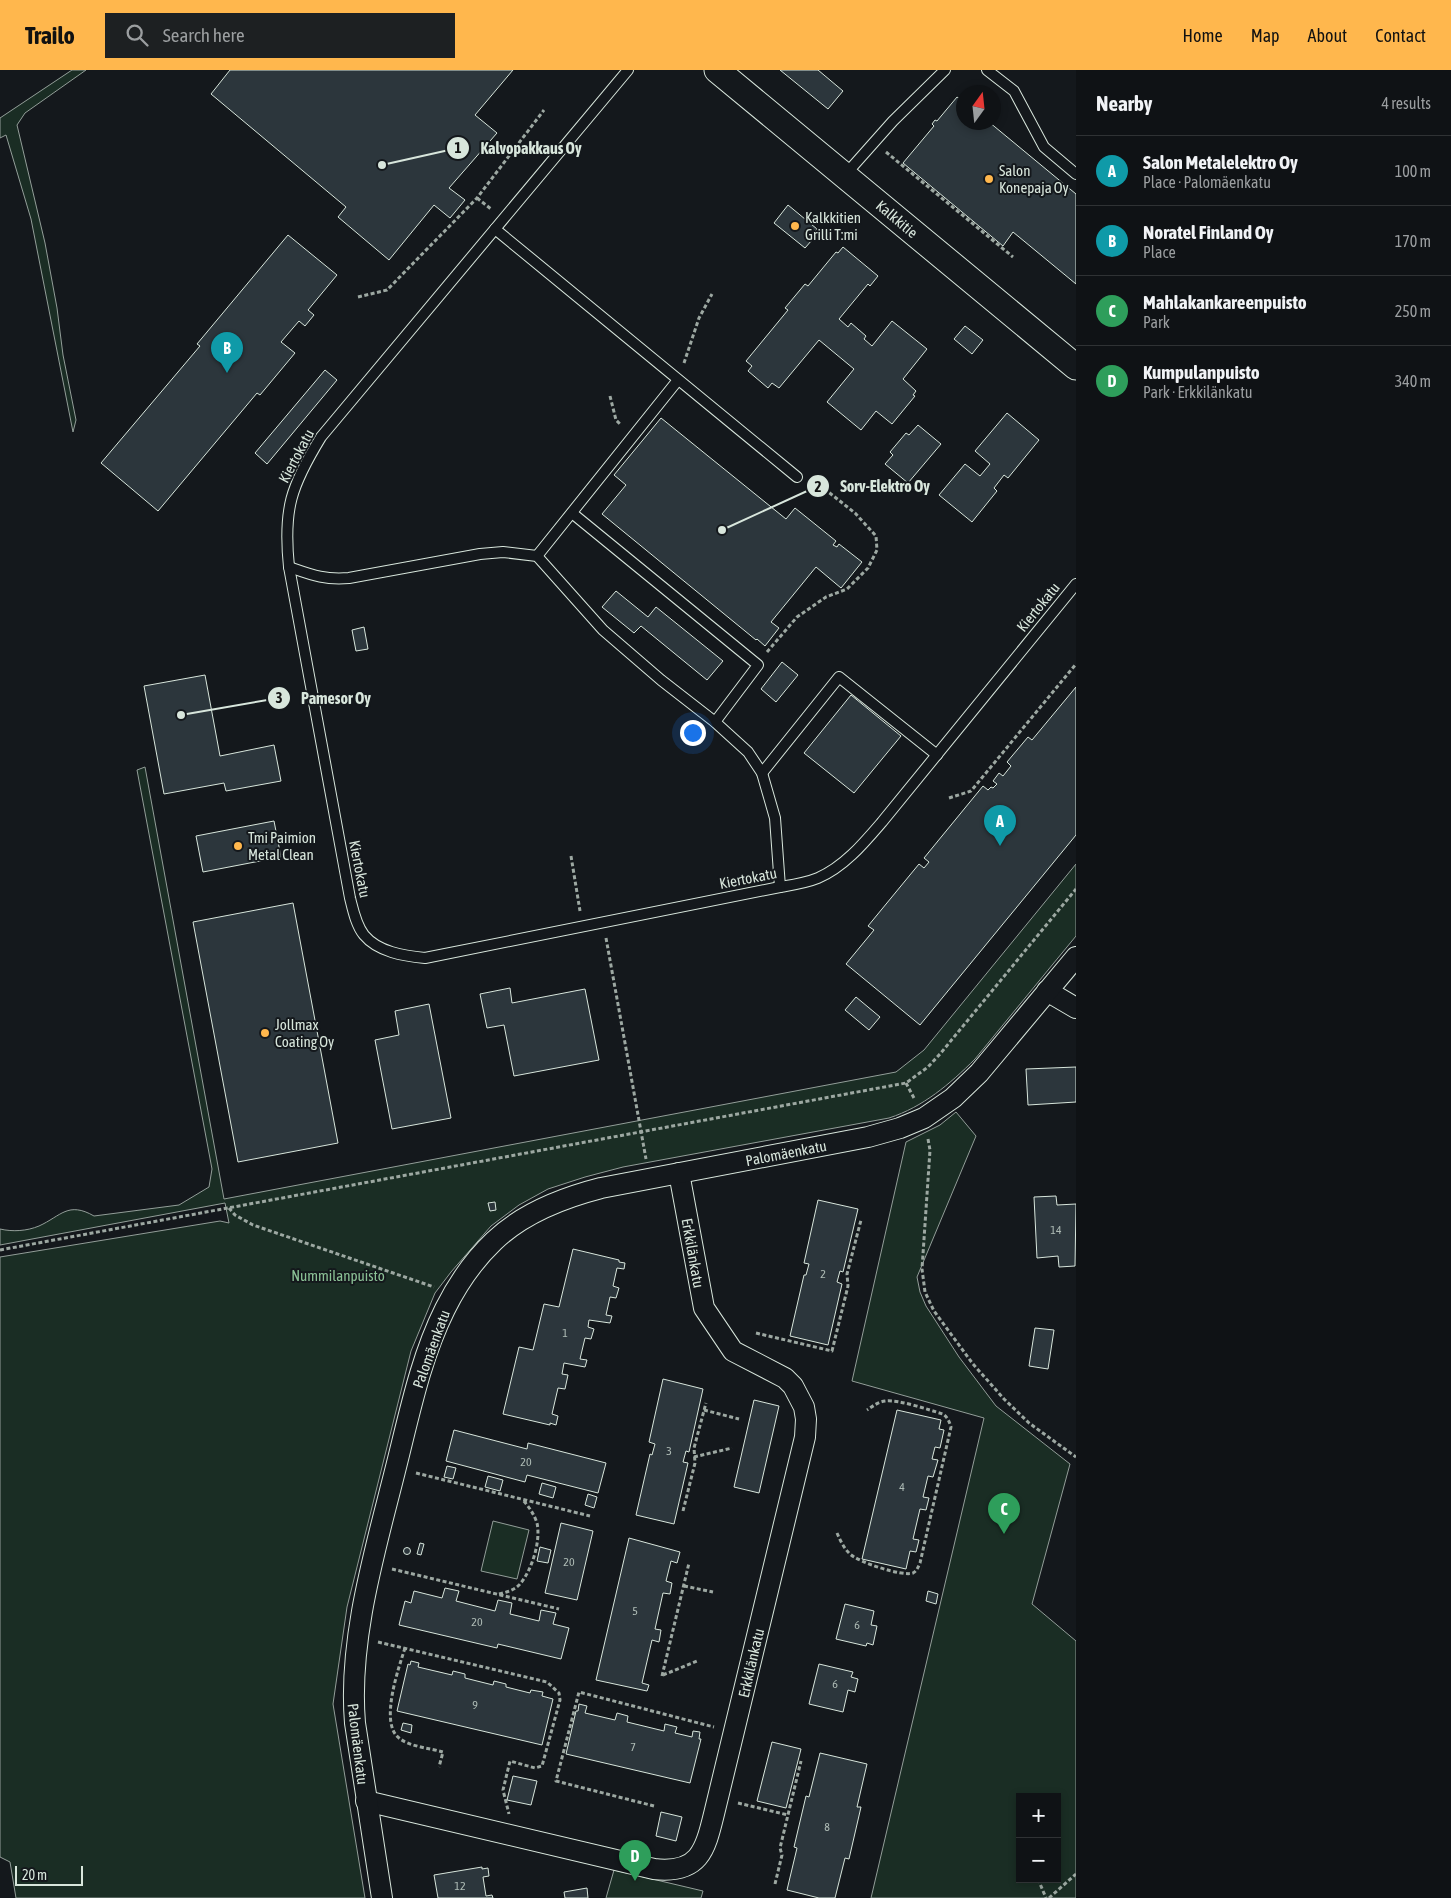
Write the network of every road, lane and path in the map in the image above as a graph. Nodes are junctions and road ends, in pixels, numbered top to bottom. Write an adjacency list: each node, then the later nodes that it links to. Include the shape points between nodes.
1 (628, 70): 9 (lane, Kiertokatu)
2 (717, 70): 8 (street, Kalkkitie)
3 (945, 70): 6 (lane)
4 (987, 70): 7 (lane, via 1014,91 1044,147)
5 (544, 110): 12 (path, via 478,198 394,283 387,290)
6 (874, 142): 8 (lane); 10 (path)
7 (1076, 174)
8 (844, 176): 13 (street, Kalkkitie)
9 (495, 229): 14 (lane); 20 (lane, Kiertokatu, via 321,437 290,499 286,524)
10 (1013, 257)
11 (712, 294): 14 (path, via 699,318)
12 (358, 297)
13 (1076, 368)
14 (678, 380): 16 (lane); 17 (lane)
15 (610, 396): 16 (path, via 616,420)
16 (634, 435): 18 (lane)
17 (797, 478): 23 (path, via 817,483 855,513 876,536 878,550 868,568 847,589 826,597 797,617)
18 (572, 513): 19 (lane); 23 (lane)
19 (537, 556): 20 (lane, via 503,552 480,554 333,579); 24 (lane, via 603,630)
20 (289, 568): 32 (lane, Kiertokatu, via 350,898 364,935 376,945 400,955 425,958)
21 (1076, 584): 25 (lane, Kiertokatu)
22 (1076, 664): 27 (path, via 971,791)
23 (758, 665): 24 (lane)
24 (715, 722): 26 (lane, via 748,752)
25 (937, 755): 26 (lane, via 839,677); 29 (lane, Kiertokatu, via 866,840 839,865 818,878)
26 (762, 774): 29 (lane, via 775,818)
27 (949, 798)
28 (571, 856): 32 (path)
29 (780, 888): 31 (lane, Kiertokatu)
30 (1076, 889): 36 (path, via 940,1054)
31 (604, 922): 32 (lane, Kiertokatu); 38 (path)
32 (583, 926)
33 (1076, 957): 34 (street, Palomäenkatu)
34 (1047, 991): 35 (street); 37 (street, Palomäenkatu, via 979,1073 953,1098)
35 (1076, 1008)
36 (906, 1083): 37 (path); 38 (path)
37 (924, 1118): 39 (street, Palomäenkatu, via 868,1137); 52 (path, via 930,1150 922,1269 925,1292 934,1311 973,1364 1004,1399 1029,1423)
38 (641, 1131): 40 (path); 41 (path)
39 (679, 1173): 40 (street, Palomäenkatu); 67 (street, Erkkilänkatu, via 700,1292 708,1316 733,1350 794,1386 806,1419 805,1437)
40 (649, 1179): 44 (street, Palomäenkatu, via 566,1198 534,1212 494,1241)
41 (229, 1207): 43 (path); 44 (path, via 235,1215 252,1224)
42 (861, 1220): 45 (path, via 832,1351)
43 (0, 1250)
44 (454, 1294): 53 (street, Palomäenkatu, via 429,1347)
45 (756, 1333)
46 (706, 1402): 47 (path)
47 (704, 1410): 49 (path); 51 (path)
48 (867, 1410): 57 (path, via 878,1402 895,1401 943,1414 950,1422 920,1564 913,1573 905,1574 864,1563 849,1553)
49 (739, 1419)
50 (732, 1448): 51 (path)
51 (694, 1457): 55 (path)
52 (1076, 1458)
53 (396, 1468): 54 (path); 59 (street, Palomäenkatu)
54 (523, 1500): 56 (path); 62 (path, via 537,1524 538,1535 532,1560 519,1585)
55 (683, 1511)
56 (590, 1516)
57 (837, 1533)
58 (689, 1563): 60 (path)
59 (372, 1564): 62 (path); 64 (street, Palomäenkatu)
60 (684, 1586): 61 (path); 66 (path, via 662,1676)
61 (713, 1592)
62 (499, 1594): 63 (path)
63 (559, 1608)
64 (358, 1637): 65 (path); 71 (street, Palomäenkatu, via 352,1696)
65 (404, 1648): 69 (path, via 391,1700 395,1735 405,1742 443,1752); 74 (path, via 546,1682 559,1693 560,1700 542,1766 535,1768 510,1761 503,1790 509,1811)
66 (697, 1661)
67 (734, 1732): 70 (street, Erkkilänkatu); 72 (path, via 579,1692 556,1781)
68 (802, 1760): 73 (path)
69 (439, 1767)
70 (718, 1799): 73 (path); 74 (street, Erkkilänkatu, via 702,1852 694,1862 664,1870)
71 (366, 1801): 74 (street, Erkkilänkatu); 78 (street, Palomäenkatu)
72 (654, 1806)
73 (788, 1815): 77 (path)
74 (504, 1834)
75 (1076, 1874): 79 (path)
76 (1040, 1883): 79 (path)
77 (775, 1884)
78 (382, 1898)
79 (1047, 1898)

